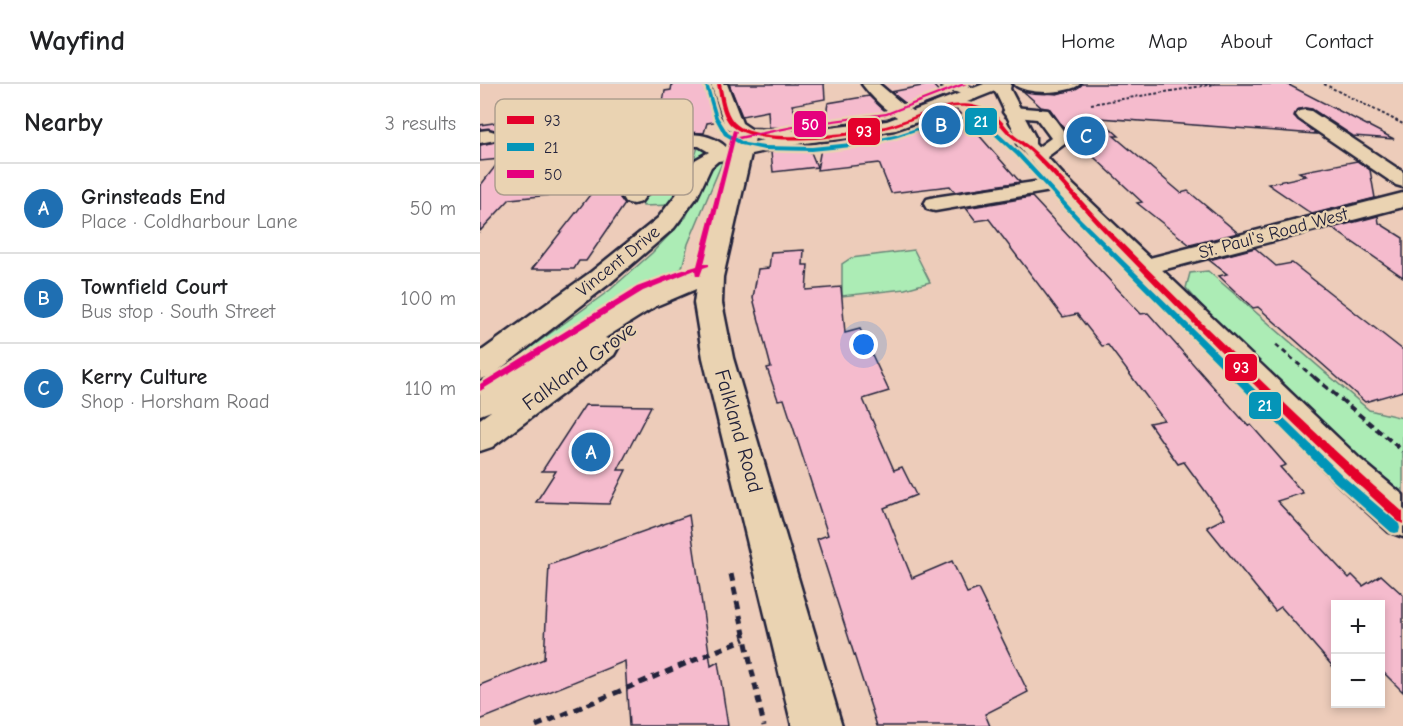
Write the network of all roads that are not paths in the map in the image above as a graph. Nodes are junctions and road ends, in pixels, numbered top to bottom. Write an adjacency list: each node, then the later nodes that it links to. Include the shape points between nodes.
1 (719, 84): 13 (street)
2 (870, 84): 11 (street, via 900,111)
3 (948, 84): 7 (street)
4 (1000, 84): 7 (street); 9 (street)
5 (1022, 84): 6 (street, via 1035,88)
6 (1072, 84)
7 (975, 94): 8 (street)
8 (947, 105): 11 (street); 14 (street, via 987,111)
9 (1012, 112): 14 (street); 14 (street, via 1042,114 1061,140)
10 (1305, 115): 15 (street)
11 (914, 118): 13 (street, via 856,132)
12 (693, 141): 13 (street)
13 (737, 145): 16 (street, Vincent Drive, via 702,164); 22 (street, Falkland Road)
14 (1031, 150): 17 (street)
15 (1403, 181)
16 (693, 183)
17 (1061, 184): 20 (street); 21 (street)
18 (687, 195): 24 (street, Vincent Drive, via 666,223)
19 (1403, 200): 21 (street, St. Paul's Road West)
20 (935, 204)
21 (1143, 267): 27 (street, via 1347,470)
22 (710, 277): 23 (street); 28 (street, Falkland Road, via 708,303 718,358)
23 (672, 289): 25 (street, via 646,300); 26 (street, Falkland Grove, via 655,311)
24 (480, 368)
25 (480, 402)
26 (480, 437)
27 (1403, 519)
28 (817, 726)

